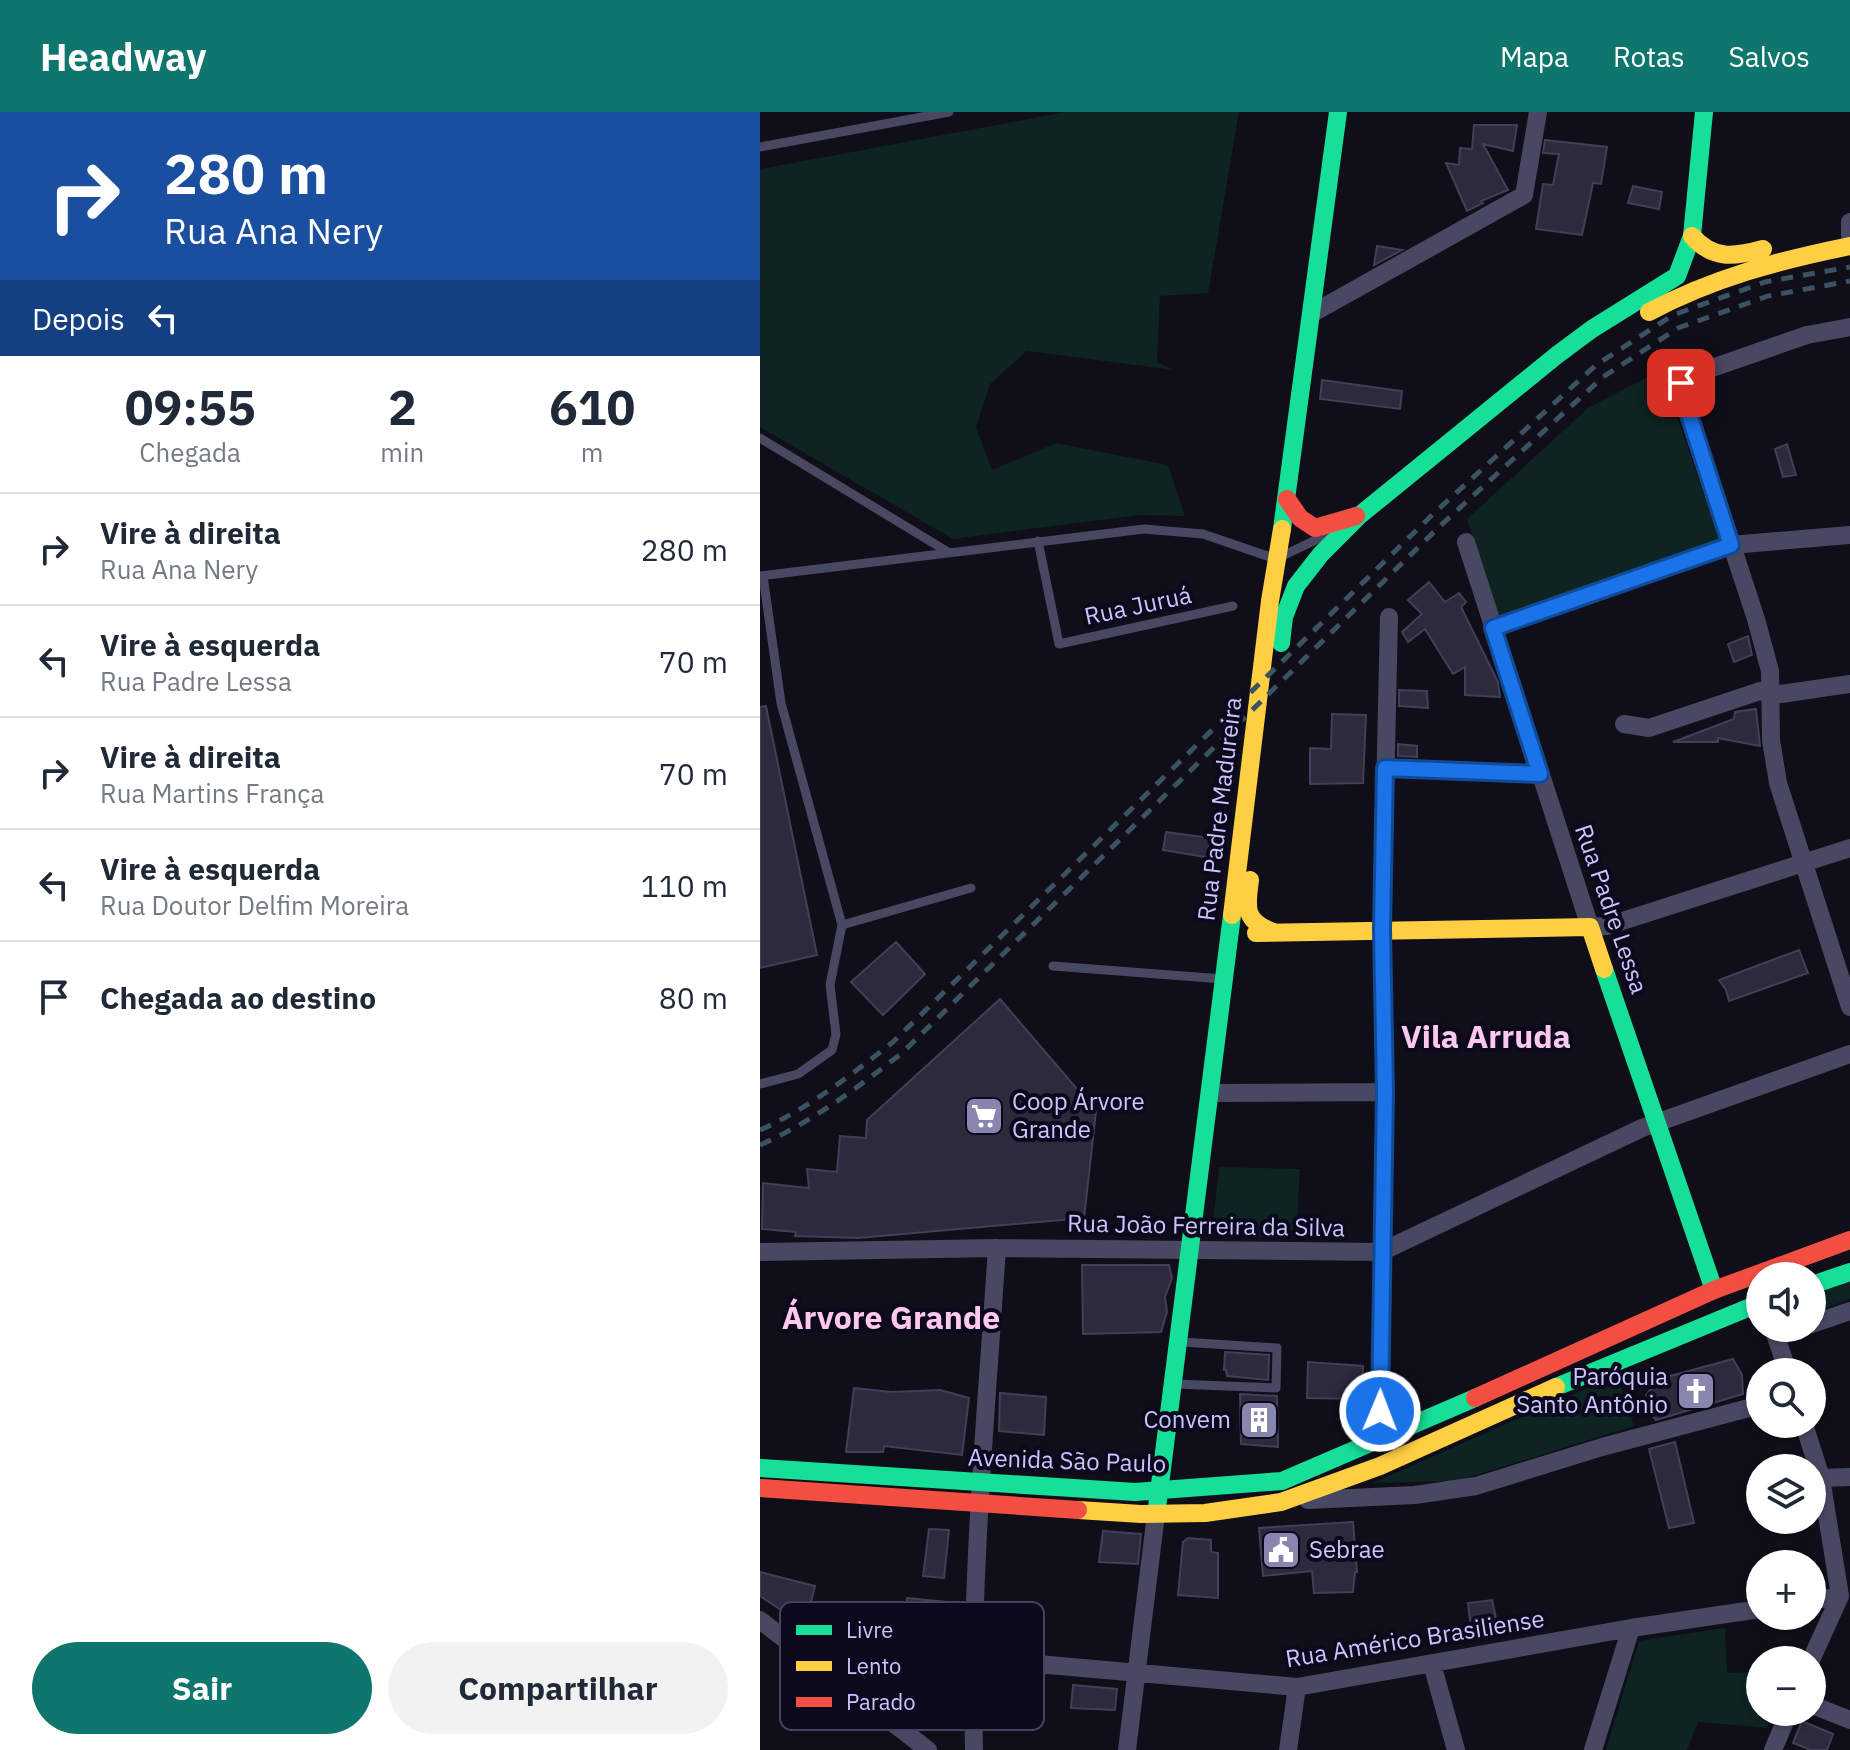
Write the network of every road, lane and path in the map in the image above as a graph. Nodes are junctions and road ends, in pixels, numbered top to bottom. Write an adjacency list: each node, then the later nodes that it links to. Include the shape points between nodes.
1 (949, 112): 5 (lane)
2 (1338, 112): 10 (main road, Rua Padre Madureira)
3 (1538, 112): 10 (street, via 1524,195)
4 (1704, 112): 7 (main road)
5 (760, 147)
6 (1850, 226): 7 (main road, via 1739,256 1703,250); 8 (street)
7 (1692, 236): 12 (main road, via 1677,276 1592,329)
8 (1850, 236)
9 (1850, 246): 12 (main road, via 1737,272 1670,300 1598,345)
10 (1313, 313): 14 (main road, Rua Padre Madureira)
11 (1850, 327): 19 (street, via 1807,335 1681,383)
12 (1533, 375): 15 (main road, Rua Padre Madureira)
13 (760, 438): 20 (lane)
14 (1287, 499): 15 (main road, via 1315,528); 21 (main road, Rua Padre Madureira)
15 (1360, 515): 21 (lane); 37 (main road, Rua Padre Madureira, via 1296,586 1284,617 1247,903 1258,927)
16 (1850, 535): 19 (street)
17 (1038, 541): 20 (lane); 21 (lane, via 1144,529 1203,534); 23 (lane, Rua Juruá, via 1059,644)
18 (1466, 542): 25 (street, Rua Padre Lessa)
19 (1731, 545): 25 (street); 27 (street, via 1770,671)
20 (948, 552): 22 (lane)
21 (1276, 559): 38 (main road, Rua Padre Madureira)
22 (762, 576): 34 (lane, via 781,703)
23 (1233, 606)
24 (1389, 617): 29 (street)
25 (1493, 628): 30 (street, Rua Padre Lessa)
26 (1850, 684): 27 (street)
27 (1771, 691): 28 (street, via 1649,728); 32 (street, via 1778,783)
28 (1624, 724)
29 (1385, 768): 30 (street); 36 (street)
30 (1540, 774): 35 (street, Rua Padre Lessa)
31 (1850, 848): 32 (street)
32 (1803, 863): 35 (street); 41 (street)
33 (971, 888): 34 (lane)
34 (842, 925): 43 (lane, via 830,985 836,1034 832,1050 798,1074)
35 (1590, 927): 36 (main road); 46 (main road, Rua Padre Lessa)
36 (1382, 929): 37 (main road); 44 (street)
37 (1273, 932): 38 (main road, via 1253,934)
38 (1226, 951): 40 (main road, Rua Padre Madureira)
39 (1053, 966): 40 (lane)
40 (1223, 979): 45 (main road, Rua Padre Madureira)
41 (1850, 1007)
42 (1850, 1054): 46 (street, Rua João Ferreira da Silva)
43 (760, 1084)
44 (1385, 1092): 45 (street); 51 (street)
45 (1211, 1093): 49 (main road, Rua Padre Madureira)
46 (1658, 1123): 51 (street, Rua João Ferreira da Silva); 56 (main road, Rua Padre Lessa)
47 (1850, 1240): 52 (main road, Avenida São Paulo)
48 (997, 1248): 49 (street, Rua João Ferreira da Silva); 50 (street, Rua João Ferreira da Silva); 68 (street)
49 (1191, 1251): 51 (street, Rua João Ferreira da Silva); 60 (main road, Rua Padre Madureira)
50 (760, 1252)
51 (1381, 1252): 64 (street)
52 (1804, 1262)
53 (1850, 1272): 54 (main road)
54 (1826, 1280)
55 (1746, 1286): 56 (main road, Avenida São Paulo)
56 (1714, 1290): 61 (main road, via 1709,1306 1616,1351); 64 (main road, Avenida São Paulo)
57 (1746, 1309): 61 (main road, Avenida São Paulo)
58 (1850, 1311): 59 (street)
59 (1826, 1319)
60 (1179, 1342): 62 (main road, Rua Padre Madureira); 62 (lane, via 1277,1348 1276,1388)
61 (1588, 1373): 71 (main road, Avenida São Paulo, via 1380,1466)
62 (1172, 1384): 70 (main road, Rua Padre Madureira)
63 (1746, 1409): 71 (street, via 1476,1486)
64 (1380, 1441): 70 (main road, Avenida São Paulo, via 1282,1481)
65 (760, 1468): 68 (main road, Avenida São Paulo)
66 (1850, 1477): 67 (street)
67 (1826, 1478)
68 (981, 1482): 70 (main road, Avenida São Paulo); 72 (street)
69 (760, 1488): 72 (main road, Avenida São Paulo)
70 (1159, 1491): 74 (main road, Rua Padre Madureira)
71 (1281, 1502): 74 (main road, Avenida São Paulo)
72 (980, 1503): 74 (main road, Avenida São Paulo); 77 (street)
73 (1826, 1509): 75 (street)
74 (1156, 1514): 85 (street)
75 (1840, 1596): 76 (street); 82 (street)
76 (1826, 1598)
77 (975, 1602)
78 (1746, 1611): 80 (street, Rua Américo Brasiliense)
79 (760, 1620): 81 (street)
80 (1631, 1628): 83 (street, Rua Américo Brasiliense); 97 (street)
81 (780, 1635)
82 (1817, 1646)
83 (1432, 1664): 86 (street, Rua Américo Brasiliense); 96 (street)
84 (1044, 1666): 85 (street, Rua Américo Brasiliense)
85 (1137, 1674): 86 (street, Rua Américo Brasiliense); 94 (street)
86 (1297, 1687): 95 (street)
87 (1826, 1711): 88 (street)
88 (1850, 1720)
89 (1783, 1726): 98 (street)
90 (902, 1730): 92 (street)
91 (974, 1730): 93 (street)
92 (928, 1750)
93 (974, 1750)
94 (1127, 1750)
95 (1288, 1750)
96 (1456, 1750)
97 (1593, 1750)
98 (1773, 1750)

